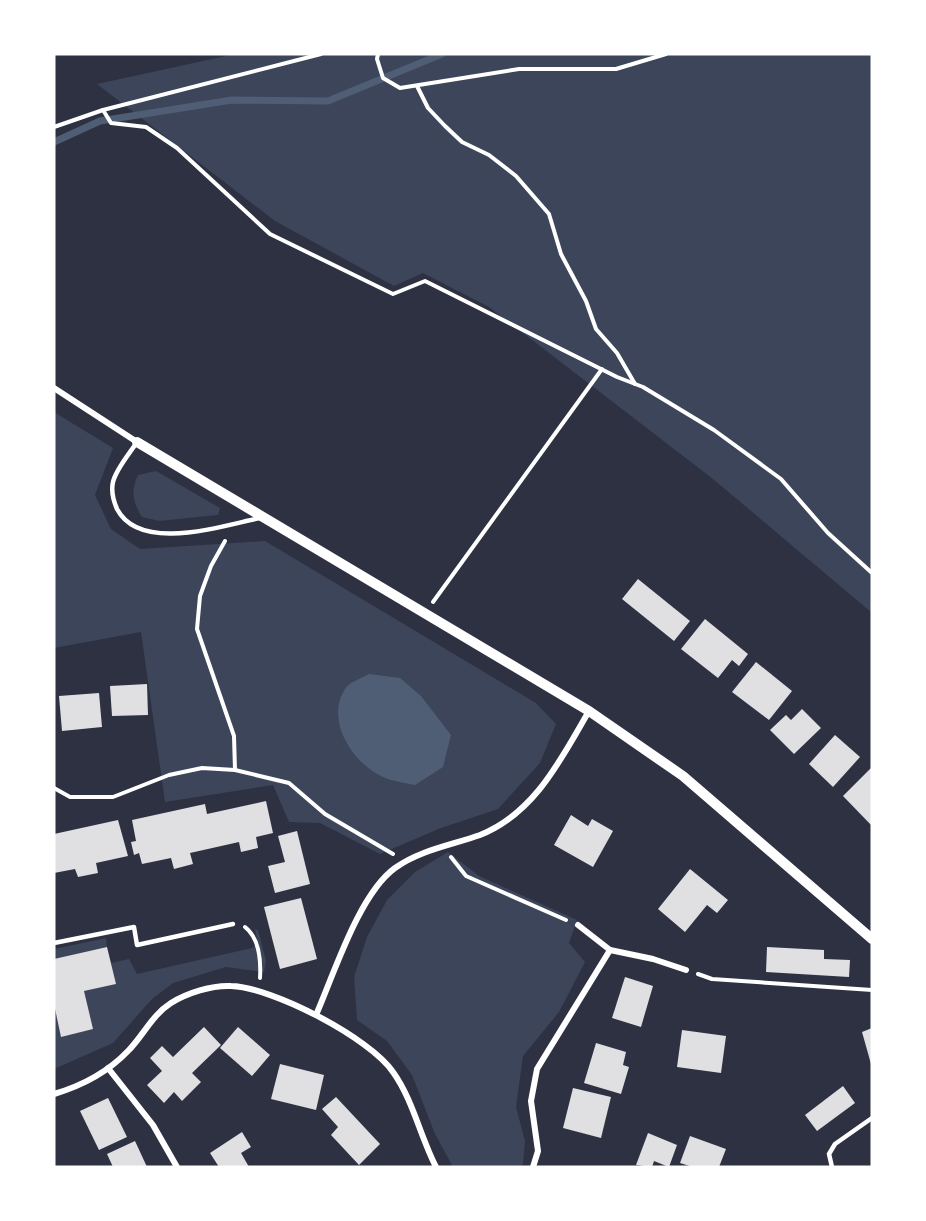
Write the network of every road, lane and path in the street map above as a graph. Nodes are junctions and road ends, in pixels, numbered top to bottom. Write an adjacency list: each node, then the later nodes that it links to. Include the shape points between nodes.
1 (321, 54): 5 (path)
2 (378, 54): 4 (path, via 383,78 400,88)
3 (666, 54): 4 (path, via 616,69 519,69)
4 (417, 86): 8 (path, via 445,126 462,142 489,155 516,176 549,214 561,254 596,329 617,353)
5 (103, 110): 6 (path); 7 (path, via 111,123 146,127 177,148 270,234 393,294 425,281)
6 (54, 127)
7 (602, 369): 8 (path); 14 (path)
8 (635, 384): 13 (path, via 714,430 781,479 828,533)
9 (54, 388): 10 (street)
10 (137, 442): 11 (street); 12 (lane, via 113,480 113,500 122,519 140,530 161,535)
11 (265, 518): 12 (lane); 14 (street)
12 (241, 522): 16 (path, via 221,545 211,566 200,596 196,629 234,736)
13 (872, 573)
14 (425, 612): 15 (street)
15 (589, 711): 18 (street, via 534,798 482,834); 22 (street, via 683,776)
16 (235, 770): 17 (path, via 202,768 141,784 113,797 70,797); 19 (path, via 289,783 325,814)
17 (54, 788)
18 (443, 846): 19 (street); 21 (path, via 466,876)
19 (407, 862): 28 (street, via 395,868 364,904)
20 (233, 924): 23 (lane, via 138,945 134,927); 26 (path, via 246,927 254,935 261,968)
21 (578, 926): 24 (street)
22 (872, 939)
23 (54, 944)
24 (610, 950): 25 (street); 34 (street, via 537,1069 531,1101 538,1151)
25 (686, 970): 27 (path, via 712,979)
26 (258, 990): 28 (street); 29 (street, via 231,986 204,990 170,1004)
27 (872, 990)
28 (316, 1015): 33 (street, via 357,1038 392,1069 404,1088)
29 (108, 1068): 30 (street, via 85,1083); 32 (street, via 153,1125)
30 (54, 1094)
31 (872, 1118): 35 (lane, via 835,1144 829,1154)
32 (177, 1167)
33 (436, 1167)
34 (533, 1167)
35 (832, 1167)

